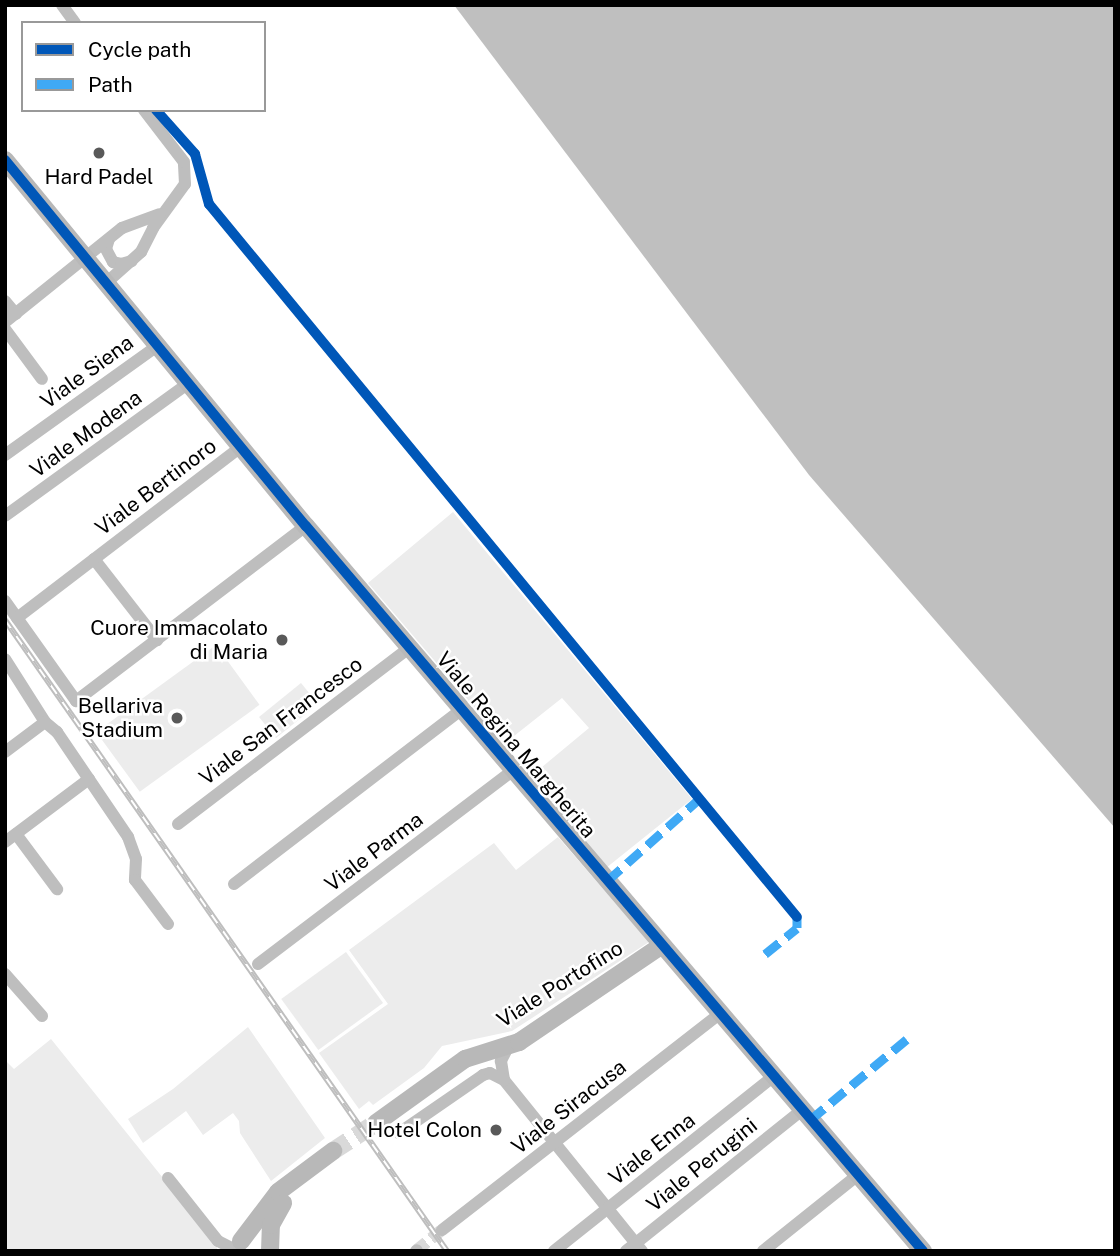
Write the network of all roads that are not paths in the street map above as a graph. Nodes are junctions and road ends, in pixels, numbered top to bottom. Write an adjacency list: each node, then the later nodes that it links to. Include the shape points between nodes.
1 (62, 5): 2 (street)
2 (74, 21)
3 (146, 112): 5 (street, via 184,162 186,172 185,184)
4 (5, 160): 9 (street, Viale Regina Margherita)
5 (164, 213): 6 (street); 8 (street)
6 (121, 229): 7 (street); 8 (street, via 138,231)
7 (109, 239): 9 (street); 10 (street, via 106,248 113,262)
8 (145, 246): 10 (street)
9 (86, 257): 11 (street, Viale Regina Margherita); 13 (street)
10 (133, 261): 11 (street)
11 (106, 283): 15 (street, Viale Regina Margherita)
12 (5, 301): 13 (street)
13 (11, 318)
14 (5, 329): 16 (street)
15 (157, 346): 17 (street, Viale Regina Margherita); 19 (street, Viale Siena)
16 (42, 379)
17 (189, 383): 18 (street, Viale Regina Margherita); 20 (street, Viale Modena)
18 (241, 447): 21 (street, Viale Regina Margherita); 22 (street, Viale Bertinoro)
19 (5, 455)
20 (5, 516)
21 (306, 526): 25 (street); 26 (street, Viale Regina Margherita)
22 (94, 559): 24 (street, Viale Bertinoro); 25 (street, Viale Bertinoro)
23 (5, 601): 24 (street)
24 (17, 618): 25 (street, via 76,701)
25 (157, 640)
26 (409, 648): 28 (street, Viale Regina Margherita); 33 (street, Viale San Francesco)
27 (5, 659): 29 (street)
28 (461, 710): 31 (street, Viale Regina Margherita); 35 (street)
29 (46, 722): 30 (street); 32 (street)
30 (5, 752)
31 (512, 771): 38 (street, Viale Regina Margherita); 39 (street, Viale Parma)
32 (89, 779): 34 (street); 37 (street, via 128,837 136,859 135,880)
33 (178, 824)
34 (11, 838): 36 (street)
35 (234, 884)
36 (57, 889)
37 (168, 924)
38 (661, 946): 41 (street, Viale Regina Margherita); 43 (street, Viale Portofino, via 539,1030)
39 (258, 964)
40 (5, 974): 42 (street)
41 (719, 1014): 44 (street, Viale Regina Margherita); 49 (street, Viale Siracusa)
42 (42, 1016)
43 (508, 1046): 45 (street, via 501,1061); 47 (street, Viale Portofino, via 465,1059)
44 (773, 1077): 46 (street, Viale Regina Margherita); 54 (street, Viale Enna)
45 (504, 1080): 48 (street, via 490,1073 483,1075); 49 (street)
46 (802, 1111): 51 (street, Viale Regina Margherita); 57 (street, Viale Perugini)
47 (376, 1122)
48 (399, 1133)
49 (554, 1144): 54 (street); 55 (street, Viale Siracusa)
50 (333, 1151): 53 (street)
51 (858, 1175): 58 (street, Viale Regina Margherita); 61 (street)
52 (168, 1178): 56 (street, via 218,1241)
53 (288, 1187): 56 (street, via 278,1192); 59 (street, via 271,1225)
54 (608, 1208): 57 (street); 60 (street, Viale Enna)
55 (442, 1230)
56 (234, 1247): 59 (street, via 254,1242)
57 (635, 1248)
58 (914, 1248)
59 (267, 1251)
60 (554, 1251)
61 (763, 1251)

